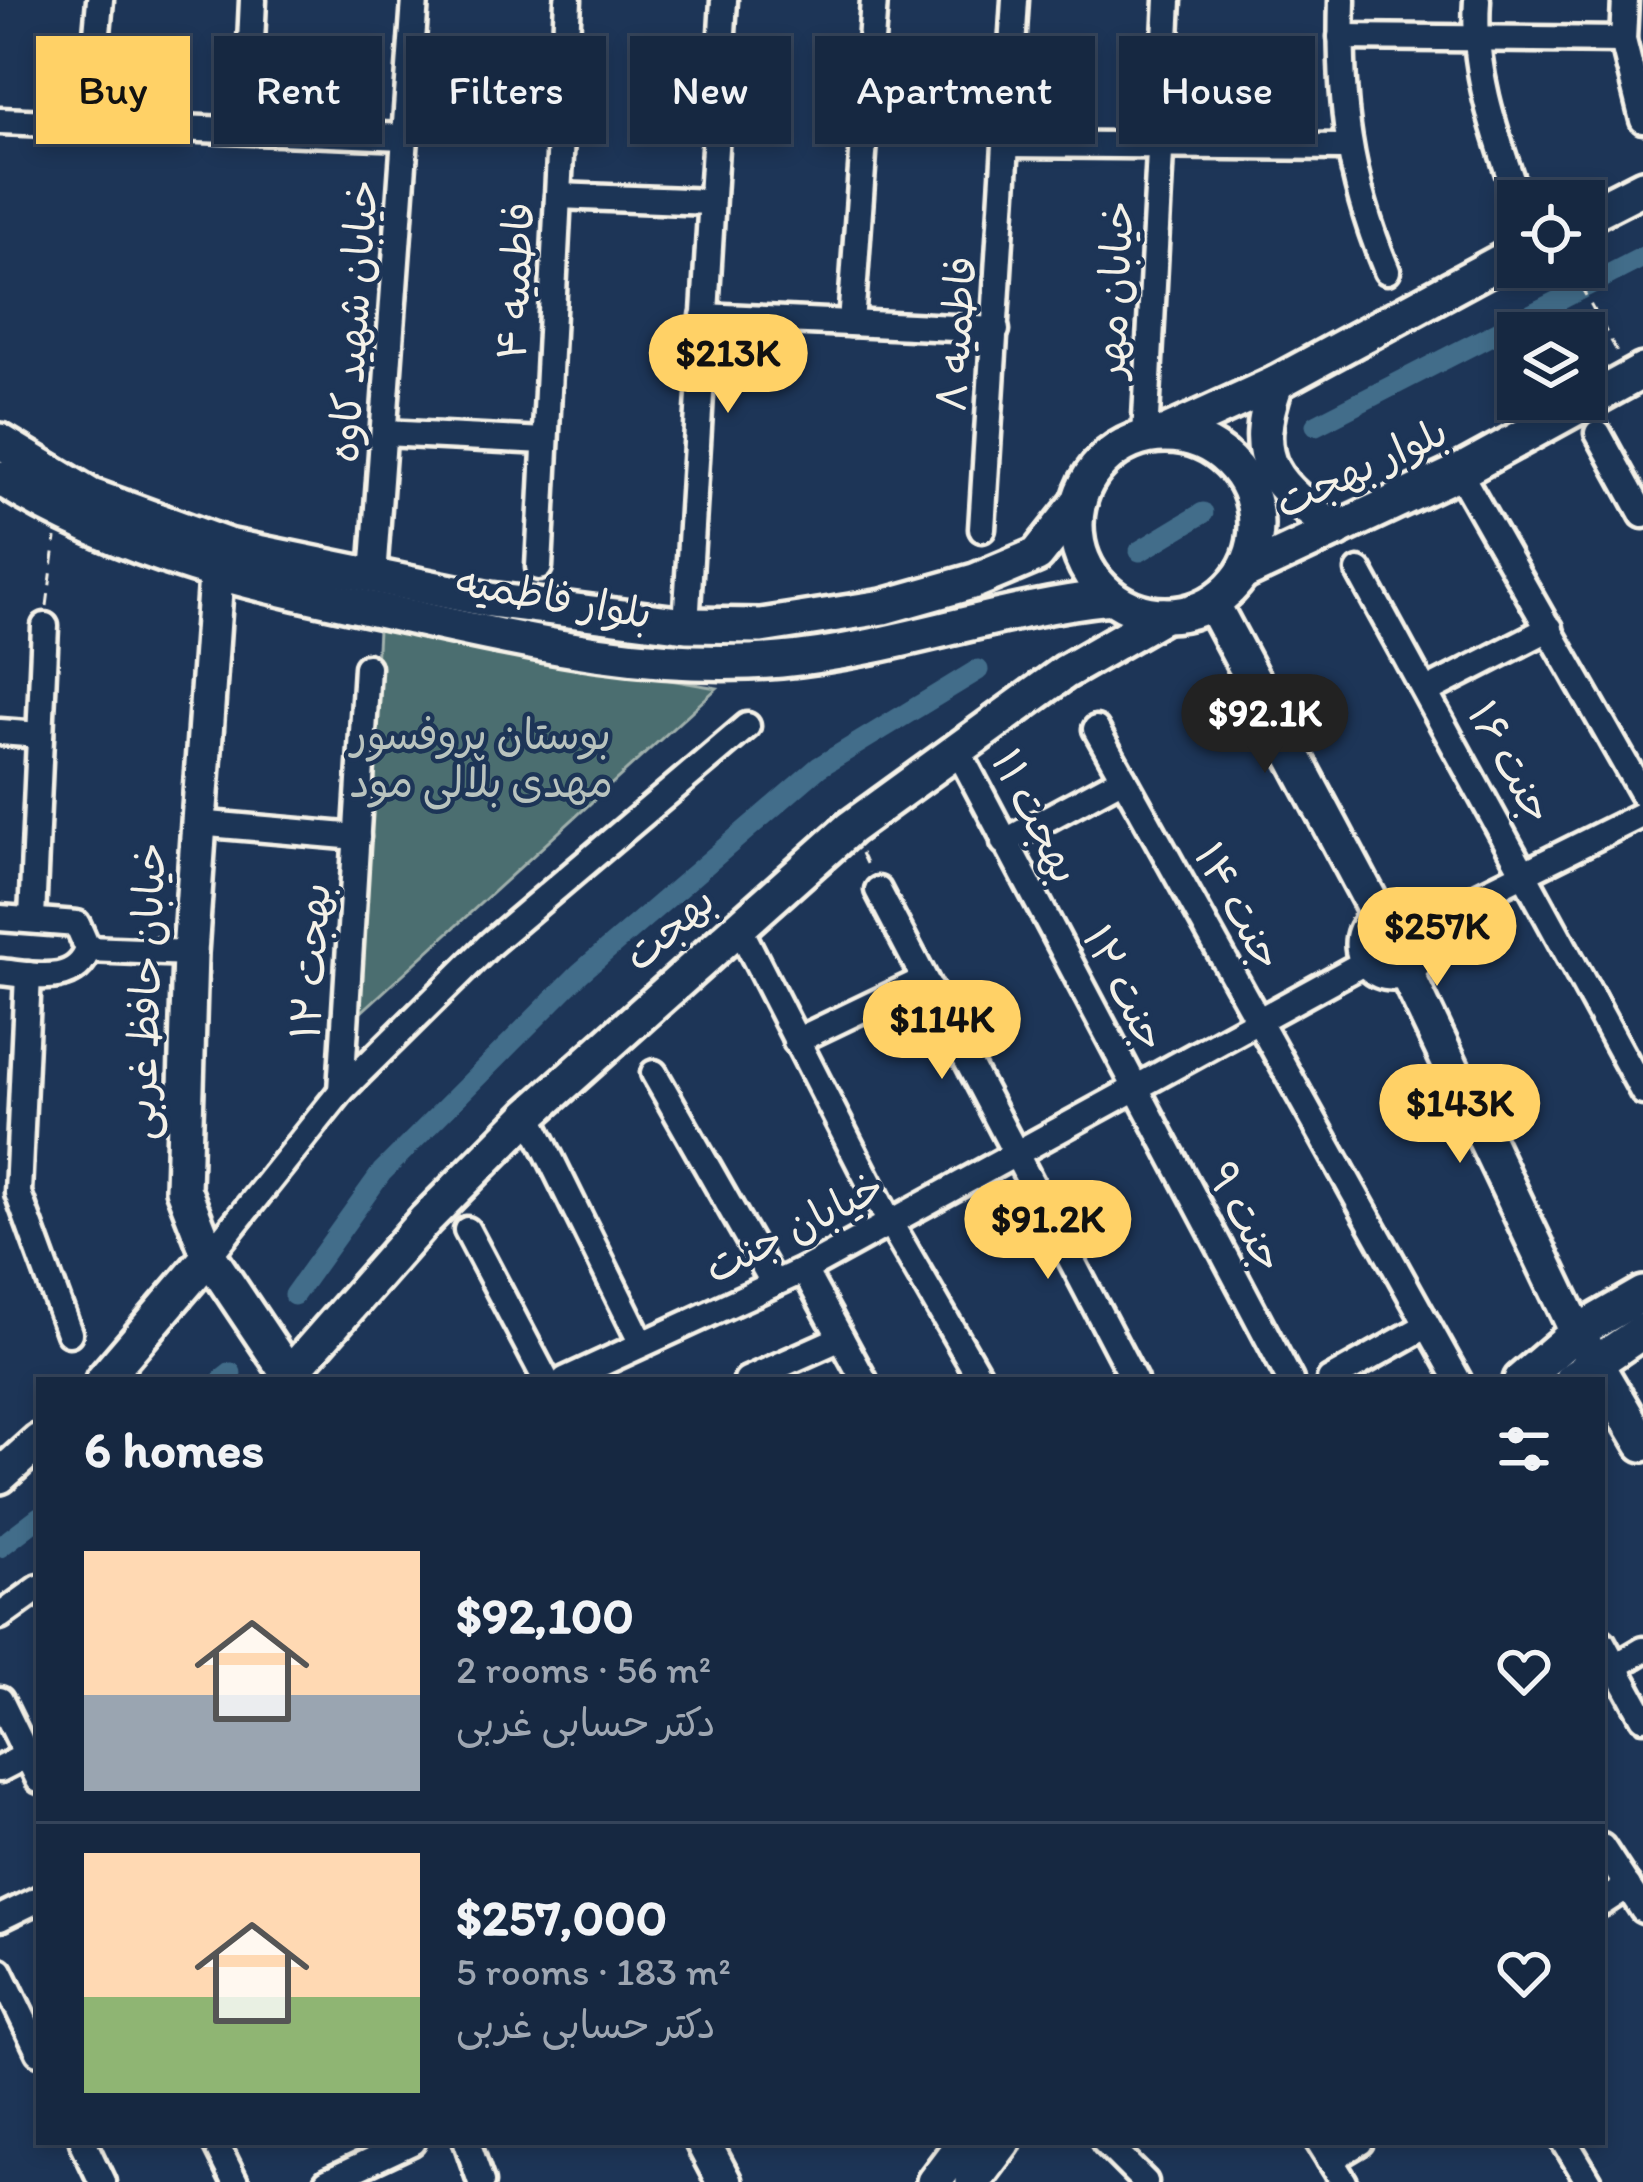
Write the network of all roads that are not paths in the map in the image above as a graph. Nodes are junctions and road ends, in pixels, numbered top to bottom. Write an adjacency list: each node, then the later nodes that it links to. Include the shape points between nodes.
1 (100, 0): 12 (street)
2 (253, 0): 13 (street)
3 (415, 0): 14 (street, خیابان شهید کاوه)
4 (568, 0): 29 (street, فاطمیه ۴)
5 (724, 0): 30 (street)
6 (874, 0): 35 (street)
7 (1015, 0): 15 (street, فاطمیه ۸)
8 (1168, 0): 26 (street, خیابان مهر)
9 (1342, 0): 17 (street)
10 (1477, 0): 16 (street)
11 (1624, 0): 18 (street)
12 (97, 36)
13 (251, 36)
14 (413, 36)
15 (1013, 36)
16 (1474, 36): 17 (street); 18 (street); 27 (street)
17 (1341, 37): 25 (street)
18 (1623, 40): 19 (street)
19 (1643, 120)
20 (0, 121): 21 (street)
21 (36, 122)
22 (382, 136): 23 (street)
23 (406, 137): 39 (street, خیابان شهید کاوه)
24 (1007, 144): 26 (street); 36 (street, فاطمیه ۸)
25 (1346, 147): 26 (street); 33 (street)
26 (1159, 149): 41 (street, خیابان مهر)
27 (1511, 180)
28 (1643, 188): 31 (main road)
29 (558, 196): 30 (street); 43 (street, فاطمیه ۴)
30 (711, 202): 34 (street)
31 (1605, 207)
32 (1497, 263): 38 (main road)
33 (1388, 271)
34 (704, 316): 35 (street); 58 (street)
35 (851, 323): 36 (street)
36 (996, 330): 48 (street, فاطمیه ۸)
37 (1643, 371): 44 (main road, بلوار بهجت)
38 (1276, 383): 41 (main road); 49 (main road, via 1262,425 1264,454 1297,501)
39 (384, 433): 43 (street); 54 (street, خیابان شهید کاوه)
40 (1598, 433): 47 (street)
41 (1154, 435): 46 (main road, via 1110,453); 52 (main road, via 1202,441 1233,464 1252,497 1256,536)
42 (0, 441): 54 (main road, بلوار فاطمیه, via 91,496 171,528)
43 (545, 441): 50 (street, فاطمیه ۴)
44 (1459, 472): 49 (main road, بلوار بهجت); 60 (street)
45 (0, 478): 53 (main road, بلوار فاطمیه, via 58,516)
46 (1078, 502): 55 (main road, via 1078,544); 58 (main road, بلوار فاطمیه, via 1037,555 975,581 883,607 761,626)
47 (1643, 515)
48 (982, 529)
49 (1337, 530): 52 (main road, بلوار بهجت)
50 (539, 567)
51 (1359, 571): 62 (street, جنت ۱۶)
52 (1243, 573): 56 (main road)
53 (217, 575): 55 (main road, بلوار فاطمیه, via 584,653 684,664 881,647 1037,604); 71 (main road, خیابان حافظ غربی)
54 (374, 576): 58 (main road, بلوار فاطمیه, via 596,617)
55 (1111, 597): 57 (main road)
56 (1212, 603): 57 (main road); 76 (main road)
57 (1164, 615): 67 (main road, بهجت)
58 (686, 625)
59 (45, 626): 66 (street)
60 (1550, 628): 62 (street); 69 (street)
61 (368, 668): 72 (street, بهجت ۱۲)
62 (1427, 692): 74 (street, جنت ۱۶)
63 (746, 726): 94 (street, via 490,944)
64 (1096, 730): 68 (street, جنت ۱۴)
65 (0, 732): 66 (street)
66 (40, 735): 78 (street)
67 (956, 747): 73 (street, بهجت ۱۱); 81 (main road, بهجت)
68 (1123, 778): 73 (street); 89 (street, جنت ۱۴)
69 (1643, 795)
70 (1643, 814): 74 (street)
71 (197, 823): 72 (street); 83 (main road, خیابان حافظ غربی)
72 (357, 837): 94 (street, بهجت ۱۲)
73 (1004, 842): 79 (street, بهجت ۱۱)
74 (1527, 871): 80 (street); 91 (street, جنت ۱۶)
75 (878, 890): 88 (street)
76 (1378, 917): 80 (main road, via 1395,914); 84 (main road, via 1364,932)
77 (0, 918): 78 (street)
78 (32, 918): 82 (street, via 77,924)
79 (1047, 922): 93 (street, جنت ۱۲)
80 (1416, 926): 85 (main road, via 1421,946)
81 (739, 927): 90 (street); 96 (main road, بهجت)
82 (88, 949): 83 (street); 87 (street, via 64,976)
83 (190, 953): 101 (main road, خیابان حافظ غربی, via 183,1189)
84 (1367, 961): 85 (main road, via 1388,974); 89 (street, خیابان جنت)
85 (1405, 970): 110 (main road)
86 (0, 972): 87 (street)
87 (28, 975): 98 (street)
88 (923, 980): 90 (street); 97 (street)
89 (1259, 1022): 93 (street, خیابان جنت); 105 (street, جنت ۱۴)
90 (796, 1041): 99 (street)
91 (1633, 1047): 95 (street, جنت ۱۶)
92 (654, 1073): 103 (street)
93 (1133, 1090): 97 (street, خیابان جنت); 120 (street, جنت ۹)
94 (341, 1091): 101 (street)
95 (1643, 1092)
96 (529, 1115): 109 (street); 113 (main road, بهجت)
97 (1015, 1155): 99 (street, خیابان جنت); 119 (street)
98 (9, 1158): 107 (street)
99 (890, 1223): 102 (street, خیابان جنت); 118 (street)
100 (467, 1230): 114 (street)
101 (209, 1256): 111 (main road); 112 (main road, خیابان حافظ غربی)
102 (804, 1270): 103 (street, خیابان جنت); 108 (street)
103 (774, 1284): 109 (street, خیابان جنت)
104 (1643, 1294): 110 (main road)
105 (1426, 1326): 121 (street); 122 (street, جنت ۱۴)
106 (1643, 1331): 110 (main road)
107 (69, 1334)
108 (841, 1338): 116 (street); 117 (street)
109 (642, 1344): 115 (street, خیابان جنت)
110 (1581, 1357): 123 (main road)
111 (106, 1377)
112 (287, 1377)
113 (289, 1377)
114 (544, 1377)
115 (571, 1377)
116 (754, 1377)
117 (862, 1377)
118 (978, 1377)
119 (1132, 1377)
120 (1288, 1377)
121 (1335, 1377)
122 (1456, 1377)
123 (1532, 1377)
124 (1605, 1391): 126 (main road)
125 (36, 1444): 127 (main road)
126 (1643, 1444)
127 (0, 1475)
128 (36, 1590): 129 (street)
129 (0, 1616)
130 (1605, 1647): 132 (street)
131 (1643, 1650): 132 (street)
132 (1616, 1666): 134 (street)
133 (0, 1700): 135 (street)
134 (1643, 1717)
135 (33, 1752): 136 (street)
136 (0, 1769)
137 (1605, 1851): 138 (street)
138 (1638, 1898): 140 (street)
139 (36, 1900): 141 (street)
140 (1605, 1903)
141 (0, 1918)
142 (0, 1971): 143 (street)
143 (36, 2041)
144 (84, 2145): 153 (street)
145 (216, 2145): 154 (street)
146 (406, 2145): 155 (street)
147 (468, 2145): 156 (street)
148 (705, 2145): 157 (main road)
149 (962, 2145): 158 (main road)
150 (1001, 2145): 159 (main road)
151 (1108, 2145): 160 (street)
152 (1567, 2145): 161 (street)
153 (102, 2182)
154 (235, 2182)
155 (327, 2182)
156 (482, 2182)
157 (724, 2182)
158 (934, 2182)
159 (973, 2182)
160 (1144, 2182)
161 (1589, 2182)

